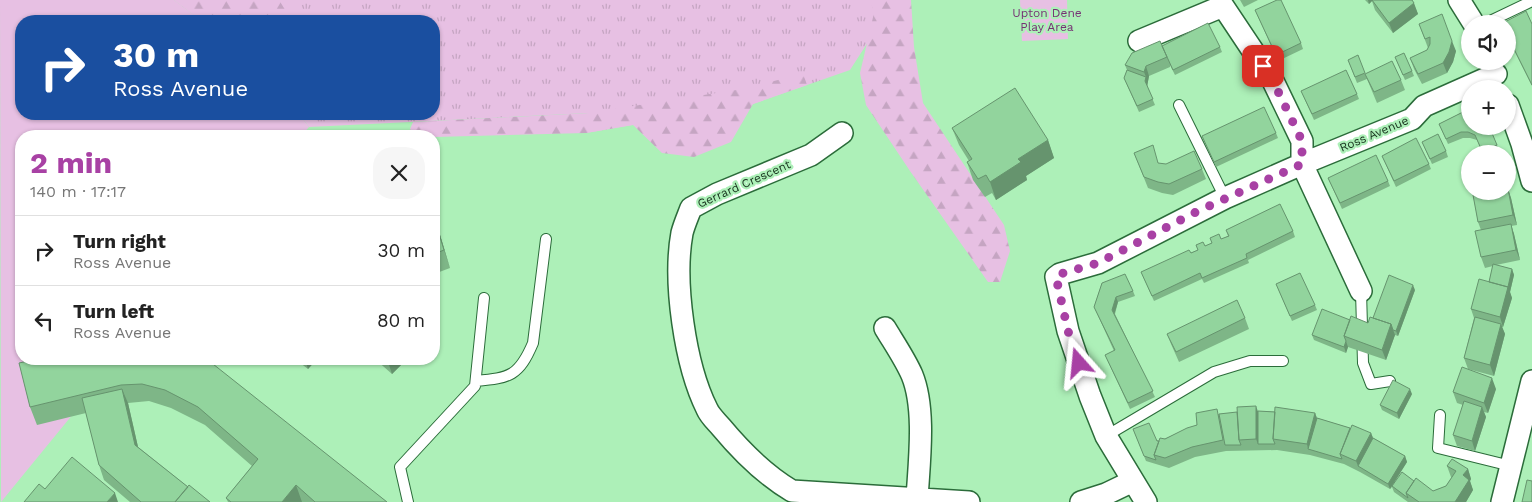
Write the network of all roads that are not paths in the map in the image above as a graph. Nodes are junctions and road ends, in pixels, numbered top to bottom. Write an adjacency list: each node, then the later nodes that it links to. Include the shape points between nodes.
1 (1459, 0): 4 (street)
2 (1532, 1): 5 (lane)
3 (1221, 3): 6 (street); 11 (street, via 1273,81 1302,141)
4 (1468, 15)
5 (1503, 15)
6 (1139, 41)
7 (1496, 75): 11 (street, Ross Avenue, via 1424,106 1412,119)
8 (1178, 105): 13 (lane)
9 (1516, 127): 12 (street)
10 (842, 133): 26 (street, Gerrard Crescent, via 812,155 691,208 683,232 679,268 683,321 693,374 707,411 734,443 776,481)
11 (1302, 164): 13 (street, Ross Avenue); 15 (street)
12 (1532, 180)
13 (1225, 198): 23 (street, Ross Avenue, via 1098,263 1056,277 1068,331)
14 (546, 239): 19 (lane, via 534,343 516,371 500,379)
15 (1361, 291): 20 (lane, via 1363,363 1371,384)
16 (484, 298): 19 (lane)
17 (885, 328): 27 (street, via 912,376 918,401)
18 (1283, 361): 23 (lane, via 1250,361 1214,372)
19 (476, 380): 28 (lane, via 475,386 400,467)
20 (1390, 381)
21 (1532, 381): 24 (street)
22 (1440, 415): 24 (lane, via 1438,448)
23 (1106, 436): 25 (street)
24 (1511, 466): 32 (street)
25 (1133, 481): 30 (street); 31 (street)
26 (786, 496): 27 (street, Gerrard Crescent)
27 (917, 499): 29 (street, Gerrard Crescent)
28 (408, 502)
29 (969, 502)
30 (1081, 502)
31 (1146, 502)
32 (1502, 502)

